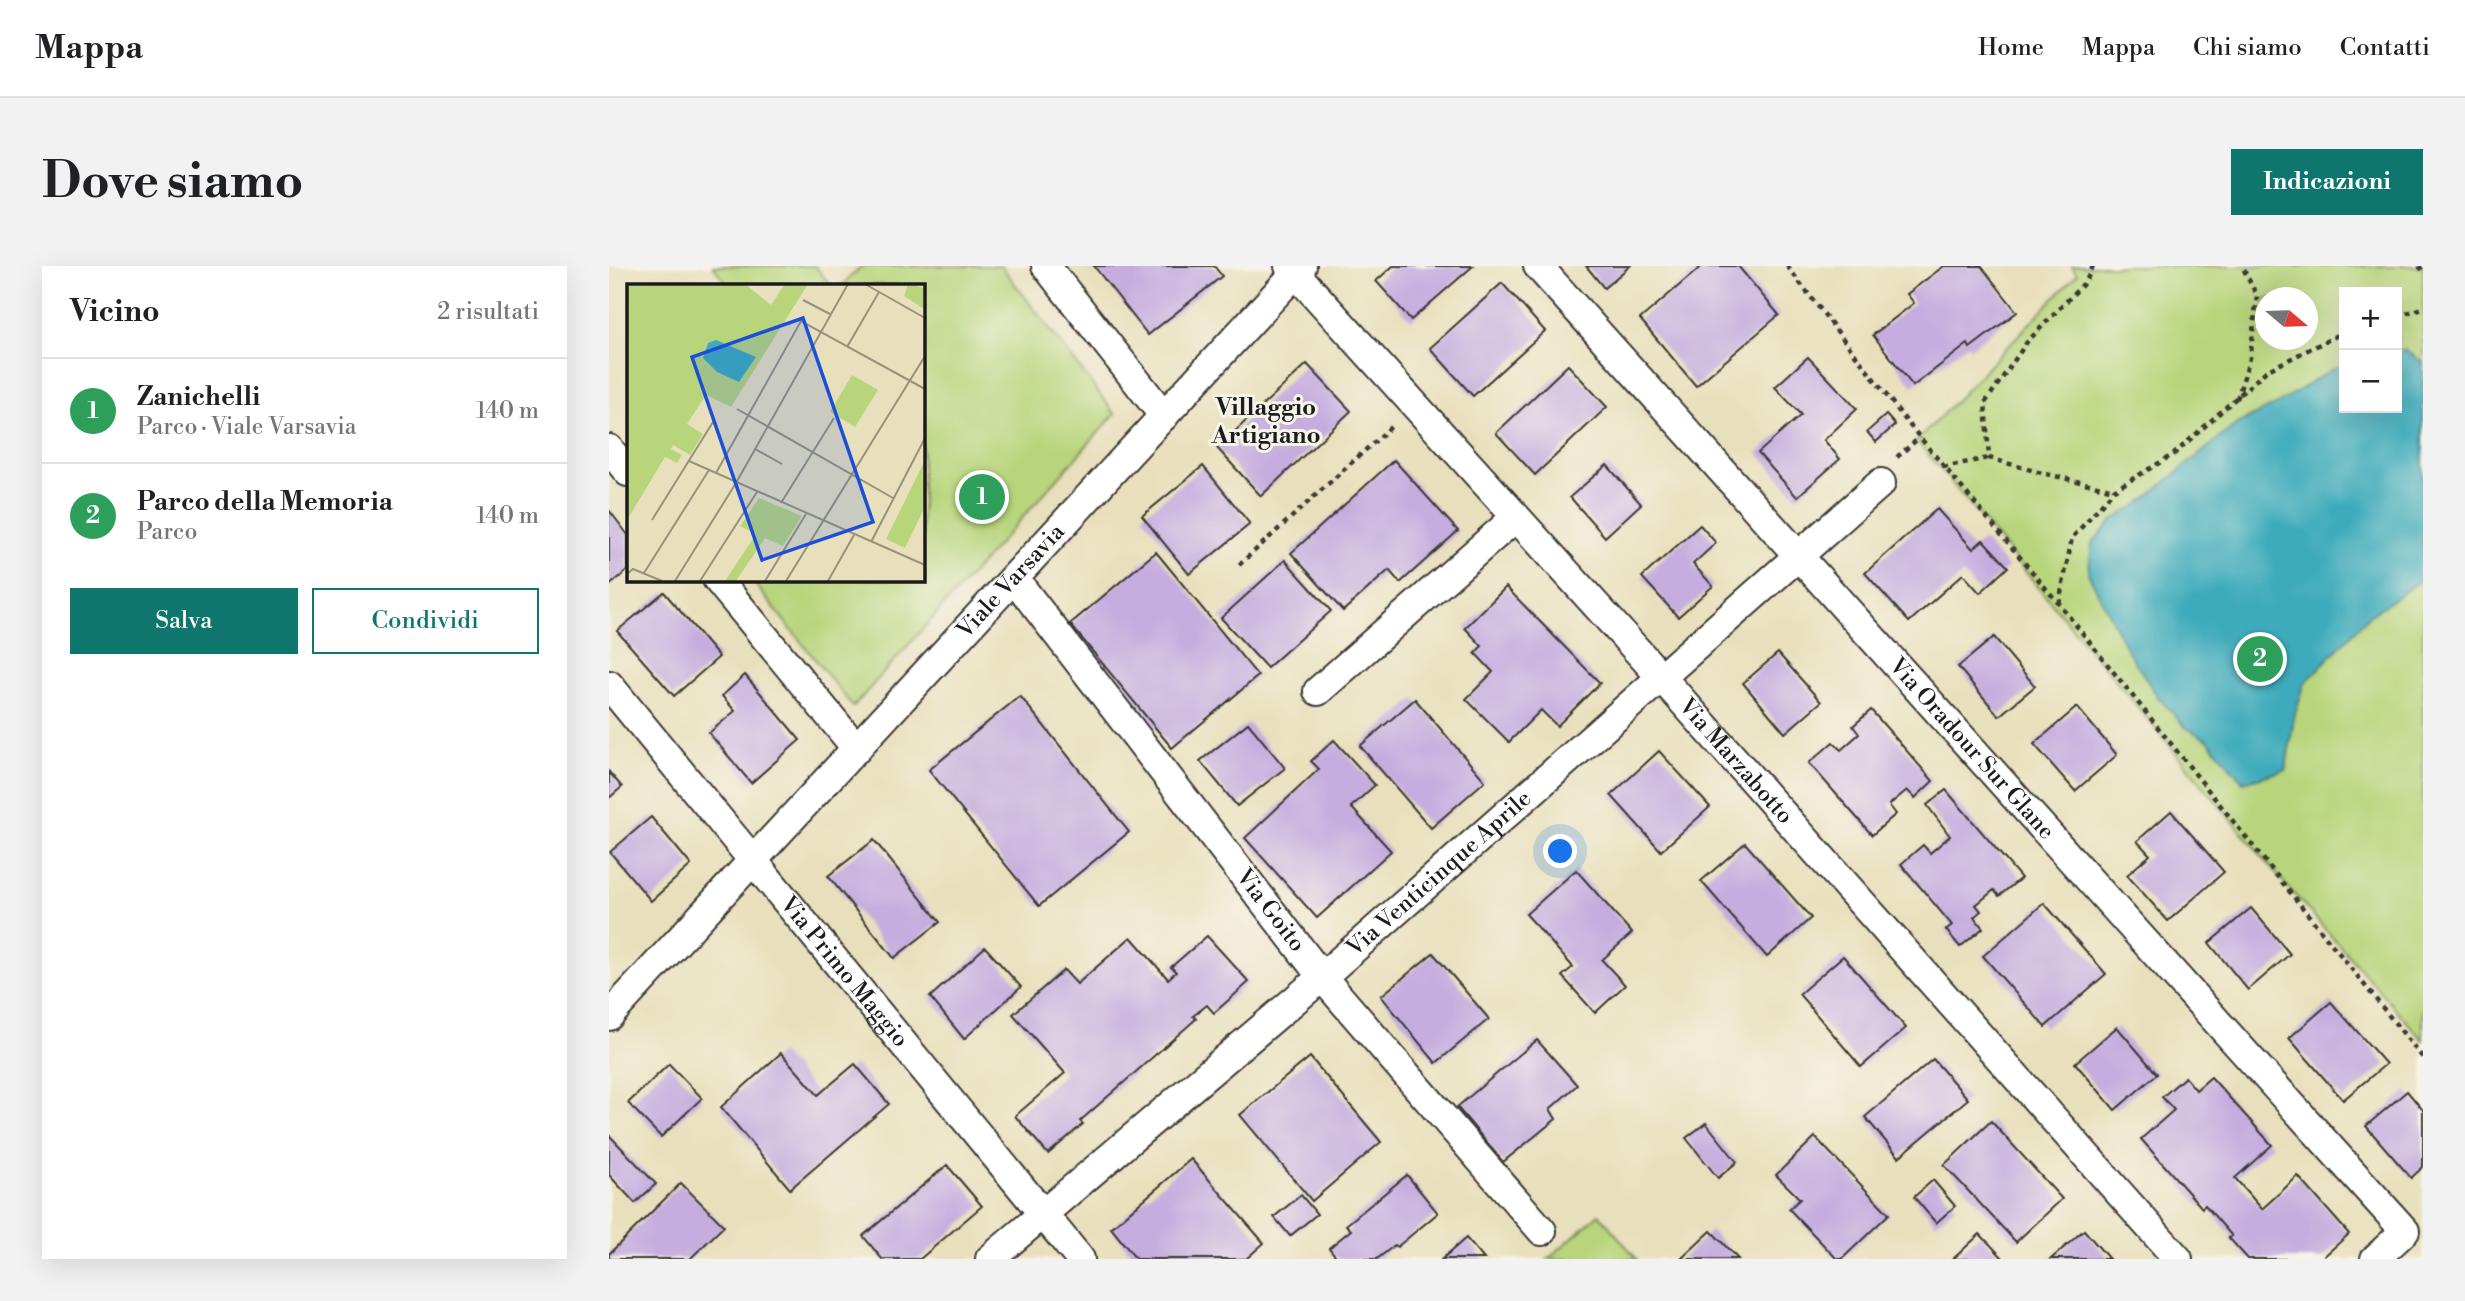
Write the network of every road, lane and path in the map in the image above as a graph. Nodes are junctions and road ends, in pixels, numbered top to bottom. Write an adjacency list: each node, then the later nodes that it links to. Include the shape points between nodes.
1 (1046, 266): 13 (street)
2 (1538, 266): 22 (street, Via Oradour Sur Glane)
3 (1787, 266): 17 (path)
4 (2093, 266): 16 (path, via 2086,281 2027,342 1985,403)
5 (2242, 266): 12 (path, via 2257,296 2250,358)
6 (2419, 266): 8 (path)
7 (1295, 269): 13 (street, Viale Varsavia); 21 (street, Via Marzabotto)
8 (2423, 271)
9 (2423, 308): 10 (path)
10 (2402, 314)
11 (2339, 334): 12 (path, via 2266,371)
12 (2237, 400): 20 (path, via 2175,454)
13 (1164, 416): 24 (street, Viale Varsavia)
14 (1399, 420): 23 (path)
15 (609, 449): 18 (street)
16 (1989, 458): 17 (path); 20 (path)
17 (1943, 467): 26 (path)
18 (627, 471)
19 (1881, 483): 22 (street, Via Venticinque Aprile)
20 (2114, 490): 26 (path, via 2072,538)
21 (1516, 517): 27 (street, Via Marzabotto); 29 (street)
22 (1798, 558): 27 (street, Via Venticinque Aprile); 40 (street, Via Oradour Sur Glane, via 2405,1231)
23 (1239, 565)
24 (1014, 578): 30 (street, Viale Varsavia); 32 (street, Via Goito)
25 (719, 581): 30 (street)
26 (2059, 604): 34 (path)
27 (1662, 678): 32 (street, Via Venticinque Aprile); 39 (street, Via Marzabotto)
28 (609, 685): 31 (street, Via Primo Maggio)
29 (1318, 691)
30 (857, 748): 31 (street, Viale Varsavia)
31 (753, 860): 33 (street, Viale Varsavia); 35 (street, Via Primo Maggio)
32 (1322, 978): 35 (street, Via Venticinque Aprile); 36 (street, Via Goito)
33 (609, 1016)
34 (2423, 1058)
35 (1042, 1213): 37 (street, Via Venticinque Aprile); 38 (street, Via Primo Maggio)
36 (1542, 1231)
37 (990, 1259)
38 (1080, 1259)
39 (2178, 1259)
40 (2375, 1259)

